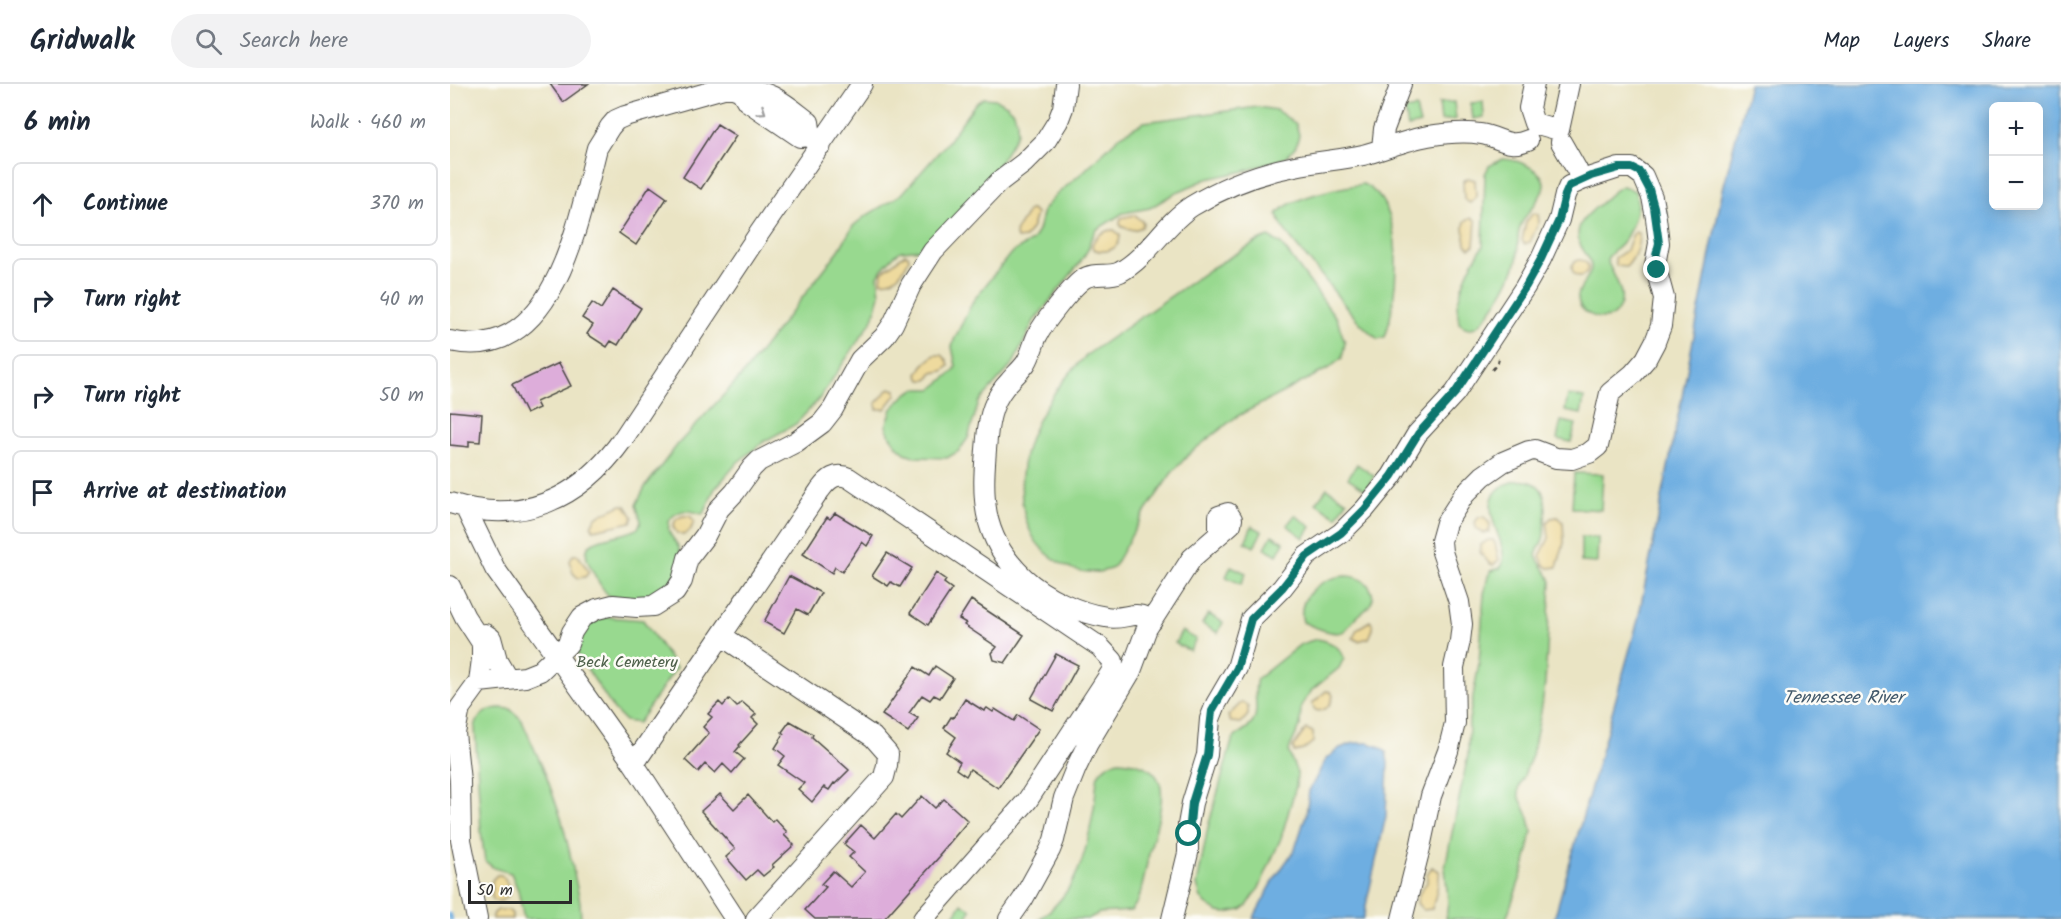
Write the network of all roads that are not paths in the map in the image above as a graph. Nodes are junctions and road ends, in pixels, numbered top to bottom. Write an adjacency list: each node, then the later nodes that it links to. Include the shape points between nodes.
1 (862, 84): 6 (street)
2 (1066, 84): 18 (street, via 1063,108 1045,142 999,182 933,251 893,324 860,360 822,423 752,468 719,509 688,558 675,592 653,606 606,606 590,612)
3 (1401, 84): 9 (street, via 1384,129)
4 (1534, 84): 5 (street, via 1529,108 1534,123 1559,130)
5 (1569, 84)
6 (816, 140): 11 (street, via 809,122 769,94 753,88 724,88 616,120 597,148 557,279 531,319 492,341 470,345); 12 (street, via 600,469 566,492 531,508 496,512)
7 (1528, 140): 9 (street, via 1510,144 1481,134 1457,133)
8 (1561, 142): 10 (street)
9 (1382, 148): 15 (street, via 1261,174 1191,207 1121,271 1081,280 1040,330 1028,360 994,403 988,428 985,509 989,527 1005,556 1026,580 1065,603 1108,618 1135,613)
10 (1580, 181): 27 (street, via 1566,191 1555,230 1526,286 1455,393 1418,434 1392,476 1365,509 1341,533 1307,556 1251,619 1237,668 1212,711 1207,755 1190,812 1185,870); 28 (street, via 1619,168 1632,168 1643,176 1652,197 1659,243 1655,265 1664,298 1661,326 1646,359 1610,393 1598,446 1572,459 1535,450 1503,462 1464,495 1446,523 1442,552 1462,624 1454,667 1455,723 1431,796)
11 (450, 341)
12 (457, 505): 18 (street, via 495,569)
13 (1219, 533): 15 (street, via 1192,558)
14 (450, 586): 16 (street)
15 (1152, 621): 26 (street, via 1131,671 1079,762 1050,850)
16 (470, 624): 19 (street, via 491,638); 20 (street, via 482,643)
17 (722, 636): 21 (street); 24 (street, via 873,737 888,754 884,777); 25 (street, via 827,480 843,475 1111,657 1112,671 1027,801)
18 (556, 655): 19 (street, via 545,668); 21 (street)
19 (508, 679): 20 (street)
20 (479, 682): 22 (street, via 460,708 455,734 461,840)
21 (634, 764): 23 (street)
22 (477, 919)
23 (735, 919)
24 (756, 919)
25 (923, 919)
26 (1009, 919)
27 (1172, 919)
28 (1402, 919)

